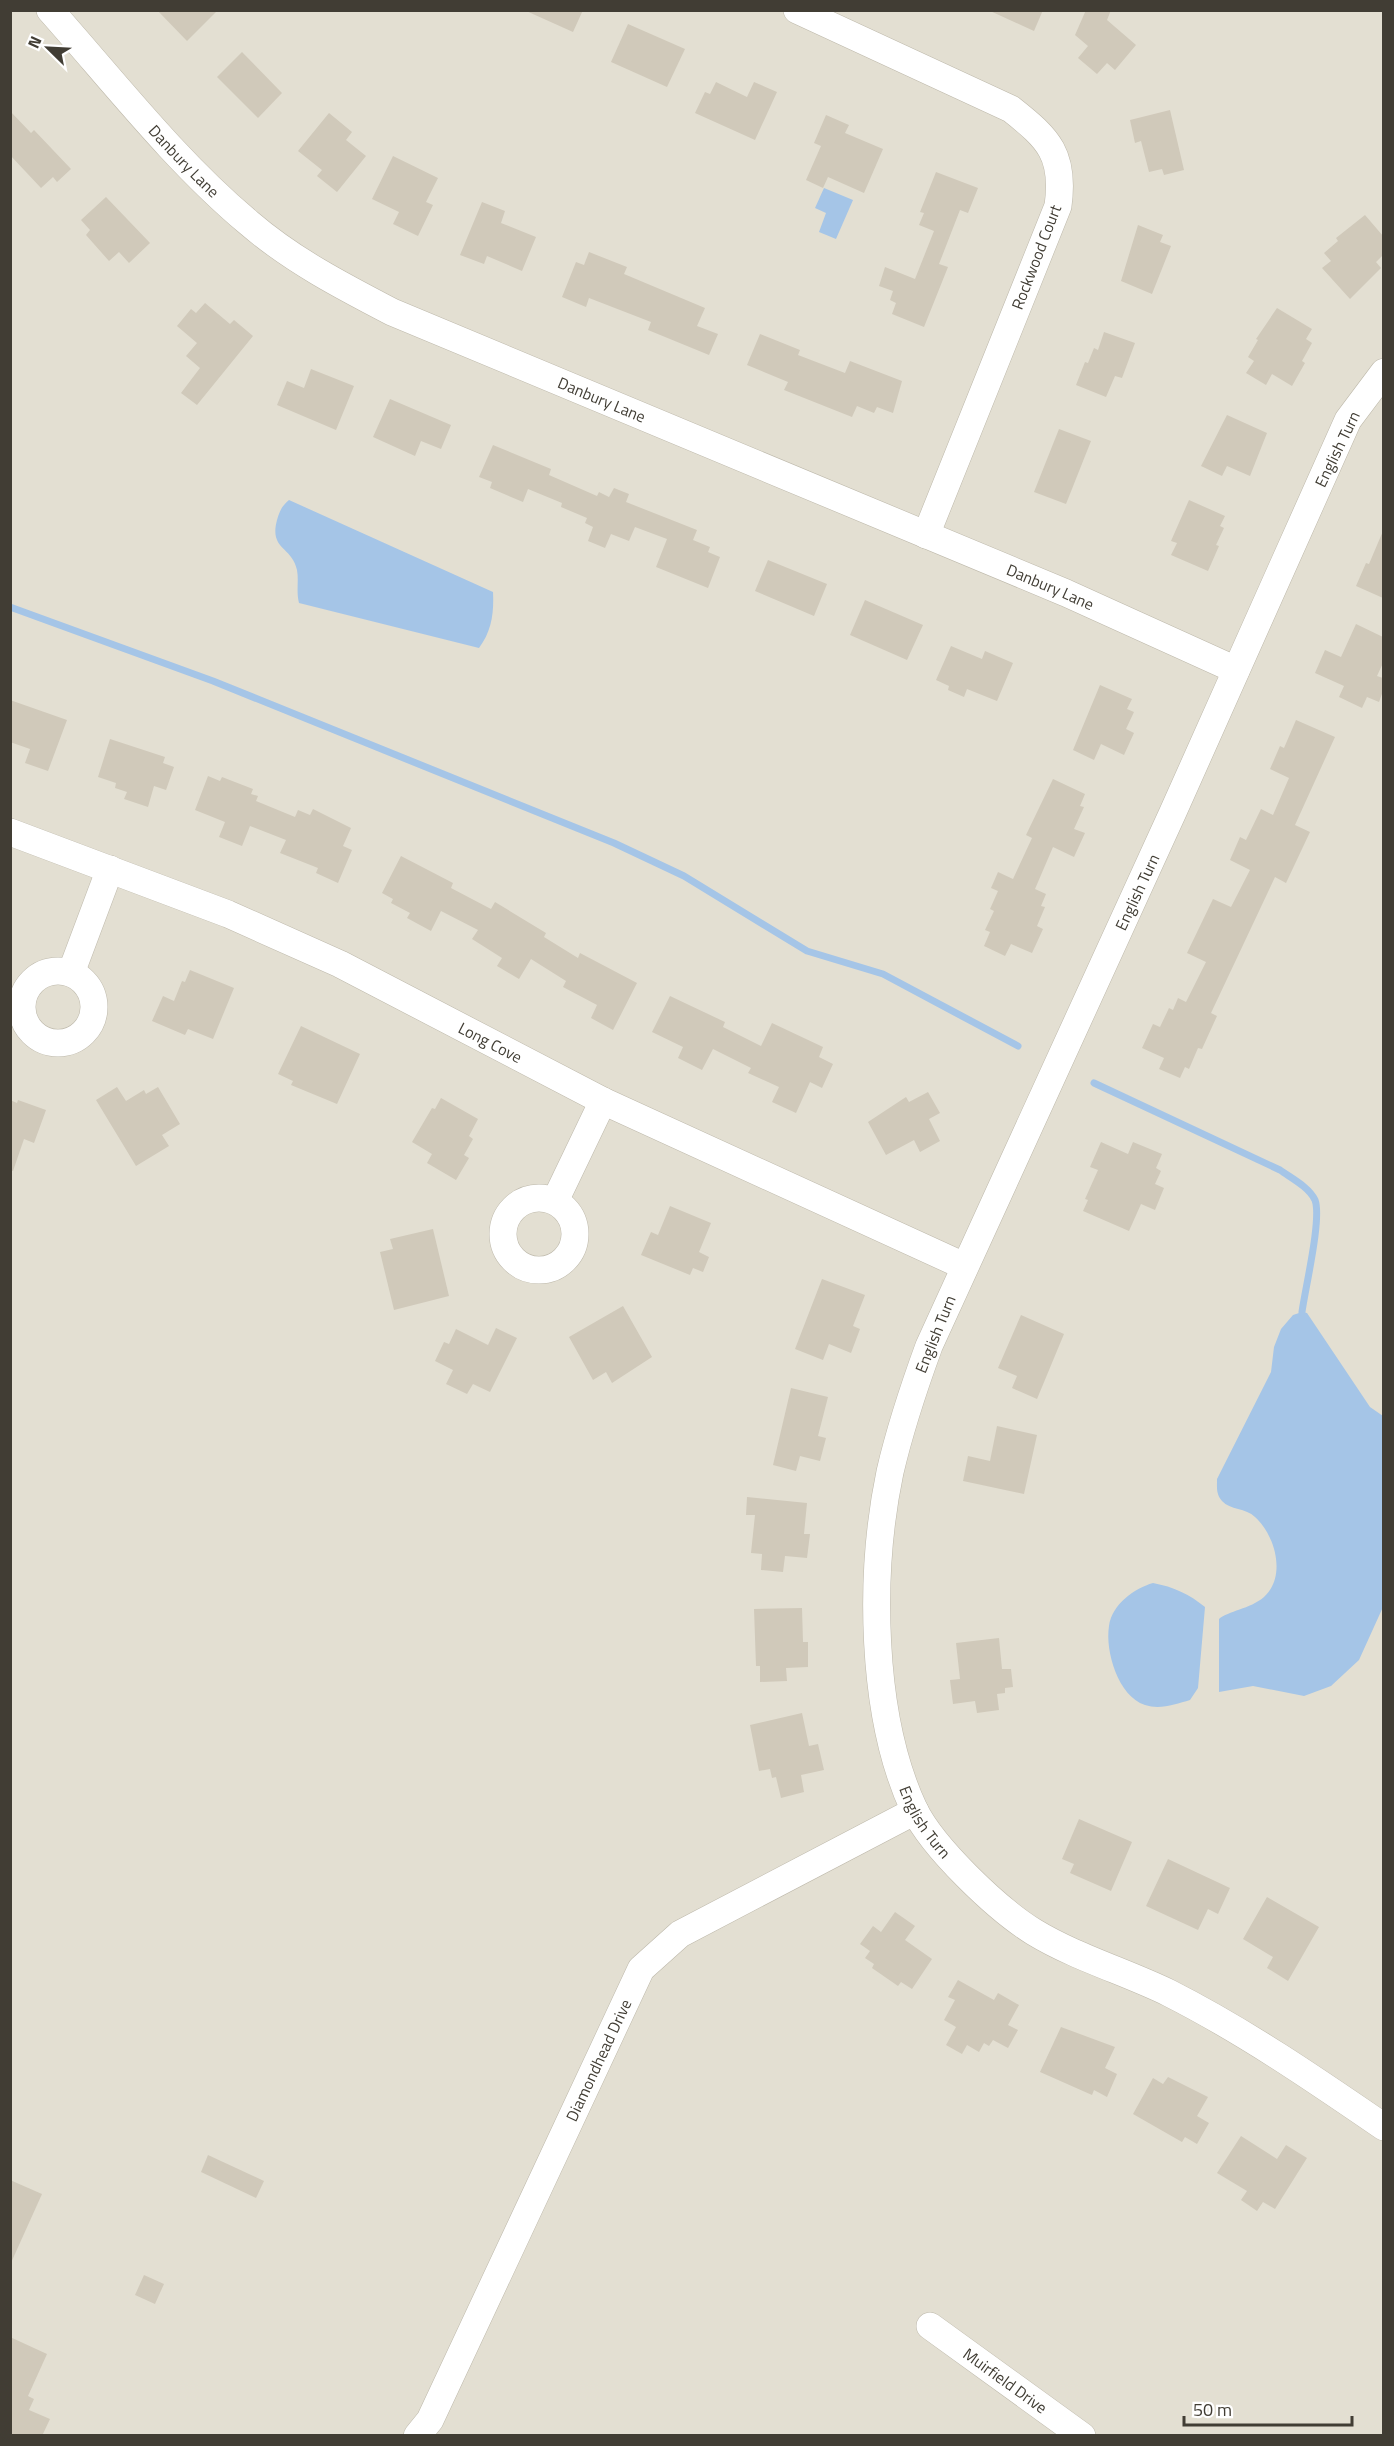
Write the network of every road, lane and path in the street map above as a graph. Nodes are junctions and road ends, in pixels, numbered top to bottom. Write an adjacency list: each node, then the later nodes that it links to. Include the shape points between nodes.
1 (50, 10): 4 (street, Danbury Lane, via 204,182 293,257 339,285 402,316)
2 (797, 10): 4 (street, Rockwood Court, via 1011,109 1036,128 1059,163 1058,206)
3 (1383, 372): 5 (street, English Turn, via 1348,420)
4 (926, 535): 5 (street, Danbury Lane)
5 (1236, 670): 11 (street, English Turn)
6 (10, 832): 7 (street, Long Cove)
7 (110, 869): 8 (street); 9 (street, Long Cove, via 228,914 340,964)
8 (71, 973)
9 (603, 1101): 10 (street); 11 (street, Long Cove)
10 (555, 1201)
11 (964, 1266): 12 (street, English Turn, via 911,1394 890,1473 879,1563 877,1633 885,1710 896,1762)
12 (915, 1811): 13 (street, English Turn, via 948,1856 989,1899 1035,1933 1169,1994 1282,2058); 15 (street, Diamondhead Drive, via 680,1934 641,1969 430,2420)
13 (1383, 2127)
14 (930, 2326): 16 (street, Muirfield Drive)
15 (417, 2436)
16 (1082, 2436)

